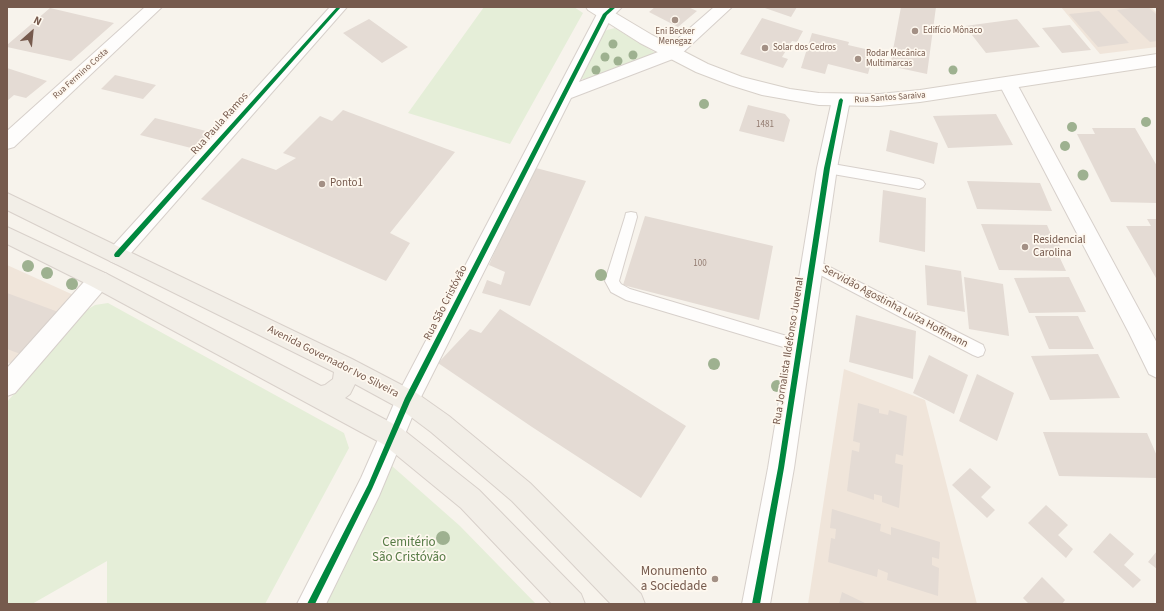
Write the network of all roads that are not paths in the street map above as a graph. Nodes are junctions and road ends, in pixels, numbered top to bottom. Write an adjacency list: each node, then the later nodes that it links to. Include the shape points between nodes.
1 (154, 7): 10 (street, Rua Fermino Costa)
2 (339, 7): 16 (street, Rua Paula Ramos)
3 (724, 7): 5 (street)
4 (604, 9): 5 (street, Rua Santos Saraiva); 8 (street, Rua São Cristóvão)
5 (672, 54): 8 (street); 9 (street, Rua Santos Saraiva, via 762,89 790,95)
6 (1157, 60): 7 (street, Rua Santos Saraiva)
7 (1008, 84): 9 (street, Rua Santos Saraiva, via 886,100); 22 (street)
8 (564, 94): 25 (street, Rua São Cristóvão)
9 (841, 100): 11 (street, Rua Jornalista Ildefonso Juvenal)
10 (7, 142)
11 (827, 168): 12 (lane); 17 (street, Rua Jornalista Ildefonso Juvenal)
12 (919, 184)
13 (7, 201): 16 (main road, Avenida Governador Ivo Silveira)
14 (631, 217): 19 (lane, via 612,281 616,288 626,294)
15 (7, 235): 18 (main road)
16 (117, 255): 21 (main road, Avenida Governador Ivo Silveira)
17 (812, 264): 19 (street, Rua Jornalista Ildefonso Juvenal); 20 (lane, Servidão Agostinha Luíza Hoffmann)
18 (99, 280): 23 (street); 24 (main road)
19 (800, 346): 30 (street, Rua Jornalista Ildefonso Juvenal)
20 (978, 350)
21 (344, 366): 24 (main road, via 346,376 342,386 332,394); 25 (main road, Avenida Governador Ivo Silveira)
22 (1157, 367)
23 (7, 385)
24 (320, 397): 26 (main road)
25 (407, 400): 26 (street, Rua São Cristóvão); 29 (main road, Avenida Governador Ivo Silveira, via 440,424 521,492)
26 (392, 436): 27 (street, Rua São Cristóvão, via 370,487); 28 (main road, via 470,499)
27 (311, 604)
28 (571, 604)
29 (631, 604)
30 (756, 604)

